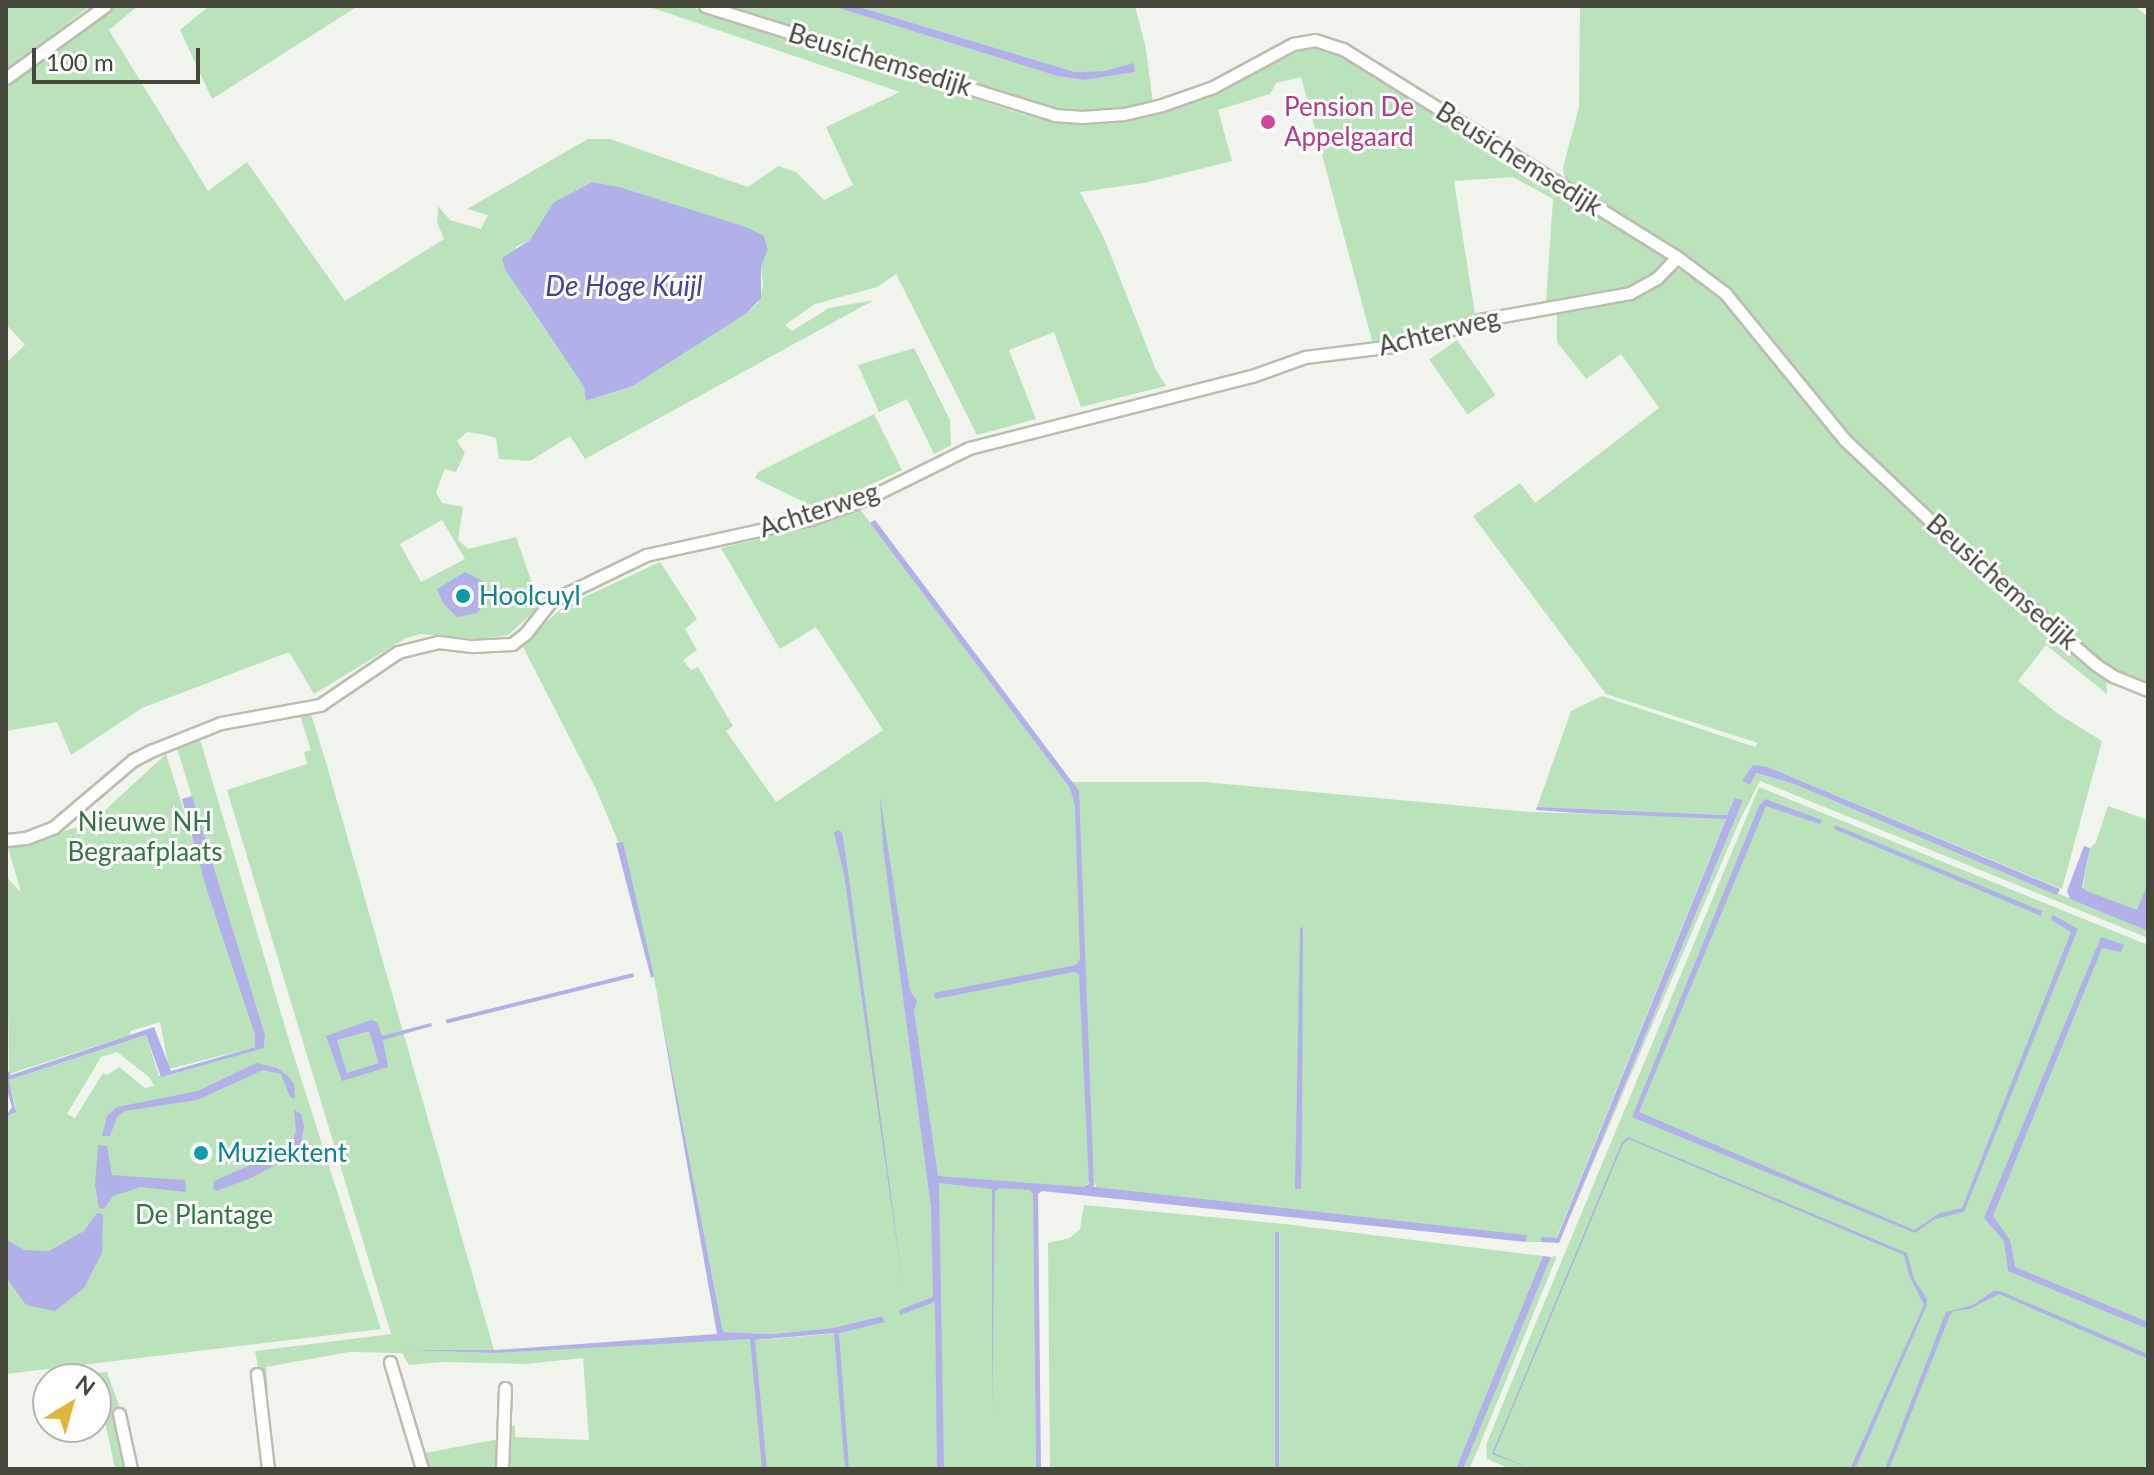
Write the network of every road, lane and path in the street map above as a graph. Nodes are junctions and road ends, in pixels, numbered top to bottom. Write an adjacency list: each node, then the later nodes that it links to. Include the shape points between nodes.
1 (105, 6): 3 (street)
2 (705, 6): 4 (street, Beusichemsedijk, via 1054,115 1082,117 1162,105 1213,87 1293,44 1328,43)
3 (6, 78)
4 (1677, 257): 5 (street, Beusichemsedijk, via 1725,293 1845,440 1937,527 2095,664); 6 (street, Achterweg, via 1657,278 1630,293 1480,320 1401,345 1305,357 1252,376 969,448 866,499 810,519 646,555 551,601 512,644 438,642 398,652 320,705 221,723 153,750 133,760 54,827)
5 (2148, 690)
6 (6, 840)
7 (390, 1362): 13 (street)
8 (257, 1374): 12 (street)
9 (505, 1388): 14 (street)
10 (119, 1414): 11 (street)
11 (131, 1469)
12 (268, 1469)
13 (422, 1469)
14 (502, 1469)

